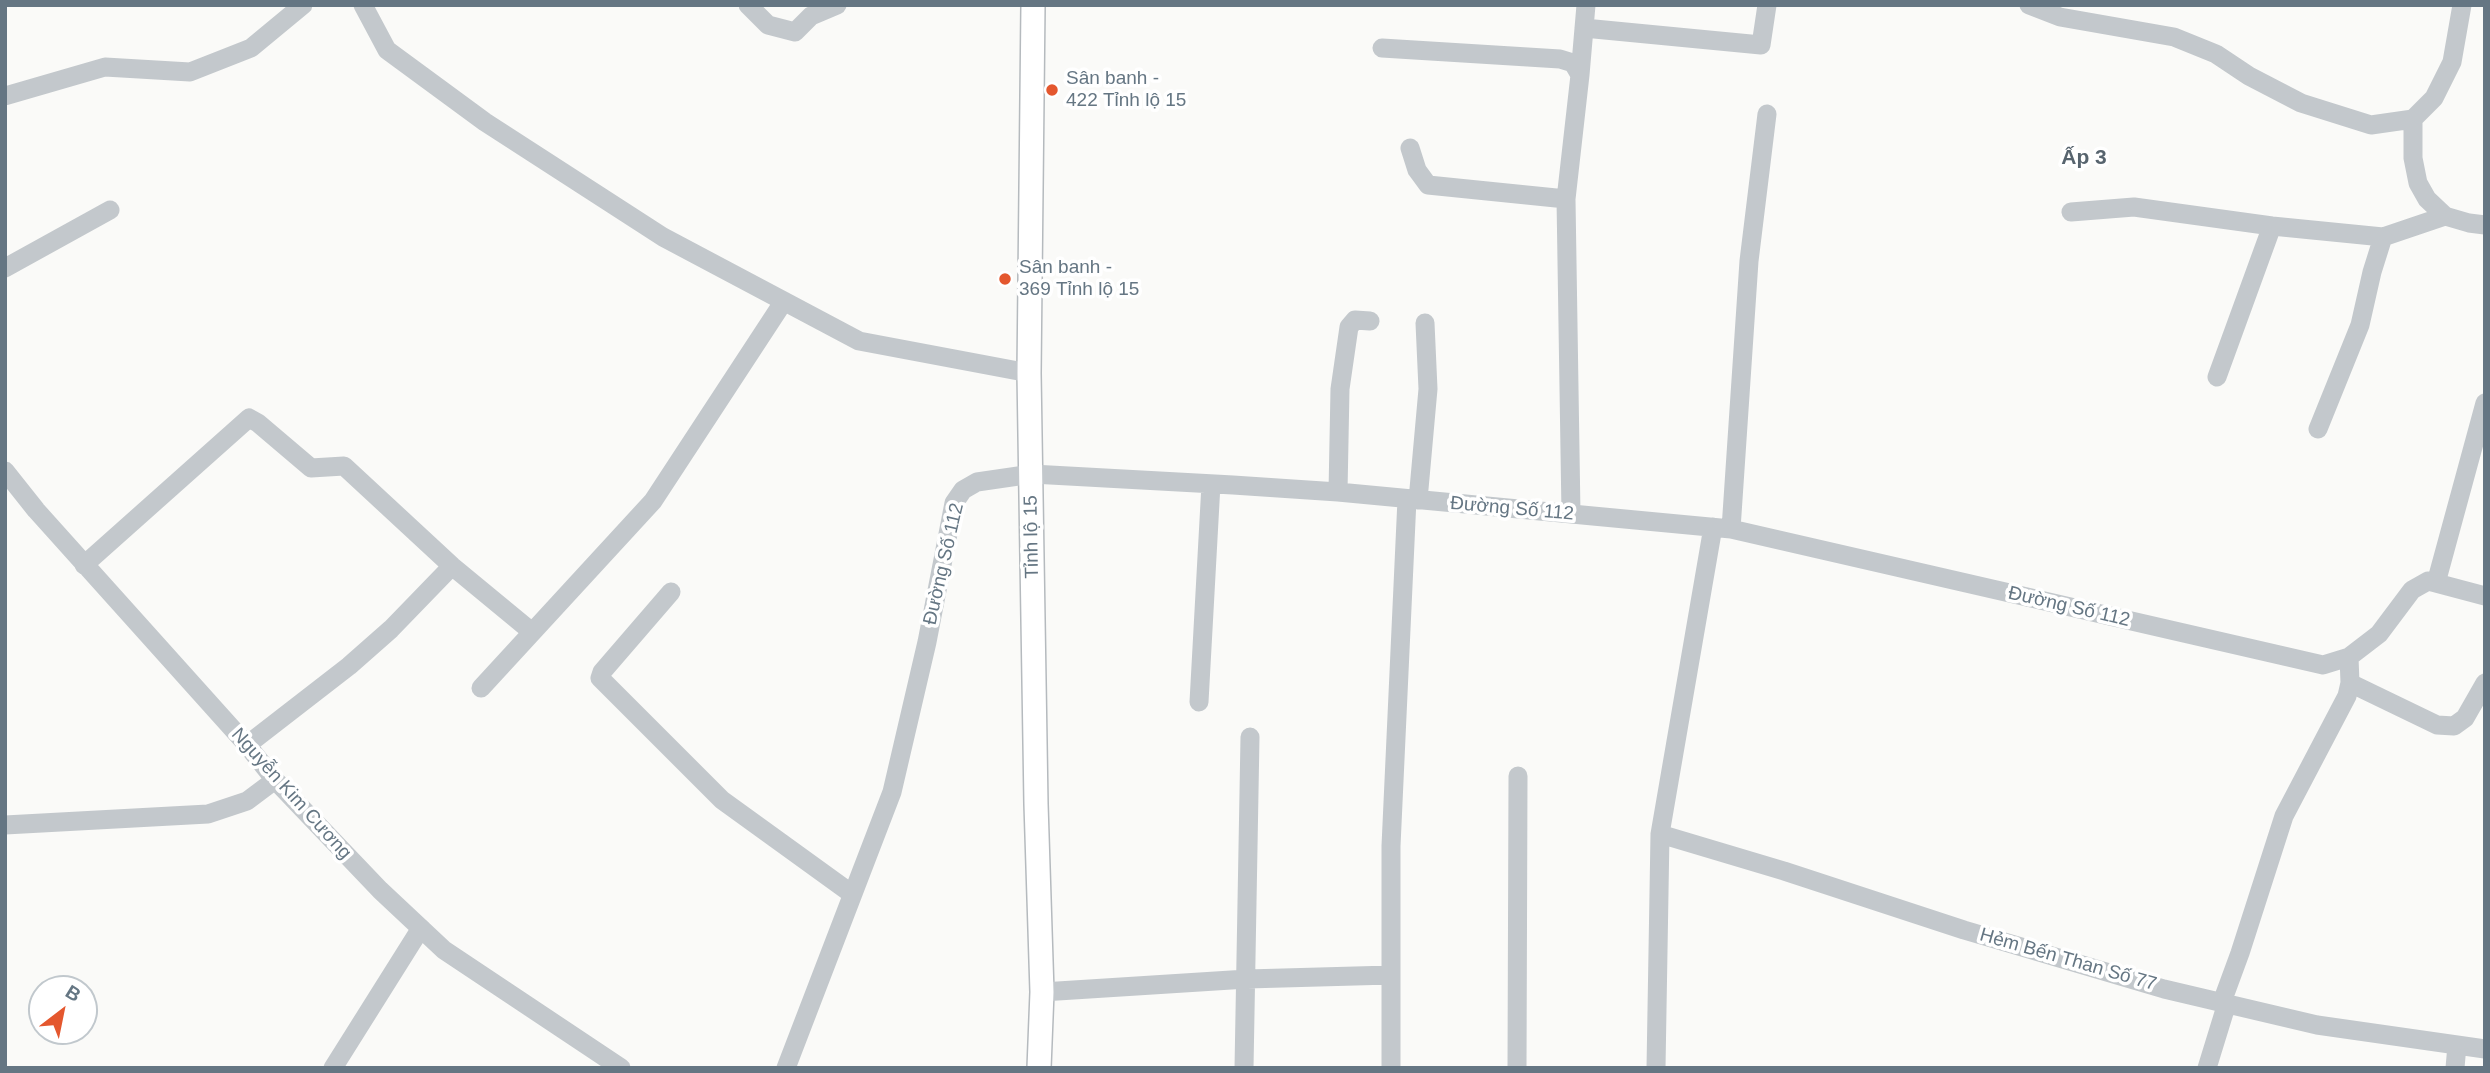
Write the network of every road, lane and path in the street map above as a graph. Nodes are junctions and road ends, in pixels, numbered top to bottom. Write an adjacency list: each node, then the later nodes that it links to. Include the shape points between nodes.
1 (303, 5): 13 (street, via 251,48 190,72 106,67)
2 (363, 5): 25 (street, via 387,50 485,122 663,237)
3 (748, 5): 4 (street, via 768,25 796,32 811,16)
4 (837, 5)
5 (1033, 5): 28 (main road, Tỉnh lộ 15)
6 (1586, 5): 10 (street)
7 (1767, 5): 10 (street, via 1761,45)
8 (2029, 5): 15 (street, via 2060,17 2174,37 2216,54 2301,103 2371,125)
9 (2462, 5): 15 (street, via 2452,62 2434,97)
10 (1584, 28): 12 (street)
11 (1382, 48): 12 (street, via 1560,59 1573,63)
12 (1580, 75): 17 (street)
13 (5, 96)
14 (1767, 114): 38 (street)
15 (2413, 119): 20 (street, via 2418,183 2427,200)
16 (1410, 148): 17 (street, via 1428,185)
17 (1566, 199): 37 (street)
18 (110, 210): 24 (street)
19 (2071, 212): 22 (street, via 2134,207)
20 (2445, 216): 21 (street); 23 (street)
21 (2485, 225)
22 (2272, 226): 23 (street); 29 (street)
23 (2384, 237): 31 (street, via 2360,325)
24 (5, 268)
25 (784, 301): 28 (street, via 859,341); 44 (street, via 653,501)
26 (1370, 321): 35 (street, via 1355,320 1349,327 1340,389)
27 (1425, 323): 36 (street, via 1428,388)
28 (1029, 373): 33 (main road, Tỉnh lộ 15)
29 (2217, 377)
30 (2485, 403): 41 (street)
31 (2318, 429)
32 (5, 471): 39 (street, Nguyễn Kim Cương)
33 (1032, 474): 34 (street, Đường Số 112); 56 (street, Đường Số 112, via 977,482 963,490 954,503 892,792); 60 (main road, Tỉnh lộ 15)
34 (1211, 484): 35 (street, Đường Số 112); 49 (street)
35 (1338, 492): 36 (street, Đường Số 112)
36 (1413, 500): 37 (street, Đường Số 112); 58 (street, via 1391,846)
37 (1572, 514): 38 (street, Đường Số 112)
38 (1722, 528): 45 (street, Đường Số 112, via 2323,665); 55 (street)
39 (84, 565): 40 (street, via 249,418 311,468 344,466); 51 (street, Nguyễn Kim Cương)
40 (452, 566): 44 (street); 51 (street, via 349,666)
41 (2436, 583): 43 (street); 45 (street, Đường Số 112, via 2428,581 2412,590 2379,634)
42 (671, 592): 56 (street, via 600,678 722,800)
43 (2485, 596)
44 (532, 632): 48 (street)
45 (2349, 657): 46 (street)
46 (2350, 682): 47 (street, via 2437,725 2454,726 2465,718); 61 (street, via 2284,816)
47 (2485, 682)
48 (481, 688)
49 (1199, 702)
50 (1250, 737): 59 (street)
51 (247, 745): 53 (street, Nguyễn Kim Cương)
52 (1518, 776): 70 (street)
53 (275, 780): 54 (street, via 247,801 208,814); 57 (street, Nguyễn Kim Cương)
54 (5, 825)
55 (1660, 834): 61 (street, Hẻm Bến Than Số 77, via 1964,930); 71 (street)
56 (852, 894): 66 (street, Đường Số 112)
57 (421, 928): 64 (street, Nguyễn Kim Cương, via 444,950); 65 (street)
58 (1391, 975): 59 (street); 69 (street)
59 (1247, 979): 60 (street); 68 (street)
60 (1042, 992): 67 (main road, Tỉnh lộ 15)
61 (2225, 1003): 62 (street, Hẻm Bến Than Số 77, via 2317,1025); 72 (street)
62 (2457, 1045): 63 (street, Hẻm Bến Than Số 77); 73 (street)
63 (2485, 1049)
64 (608, 1064)
65 (333, 1068)
66 (786, 1068)
67 (1040, 1068)
68 (1244, 1068)
69 (1391, 1068)
70 (1517, 1068)
71 (1656, 1068)
72 (2207, 1068)
73 (2455, 1068)

